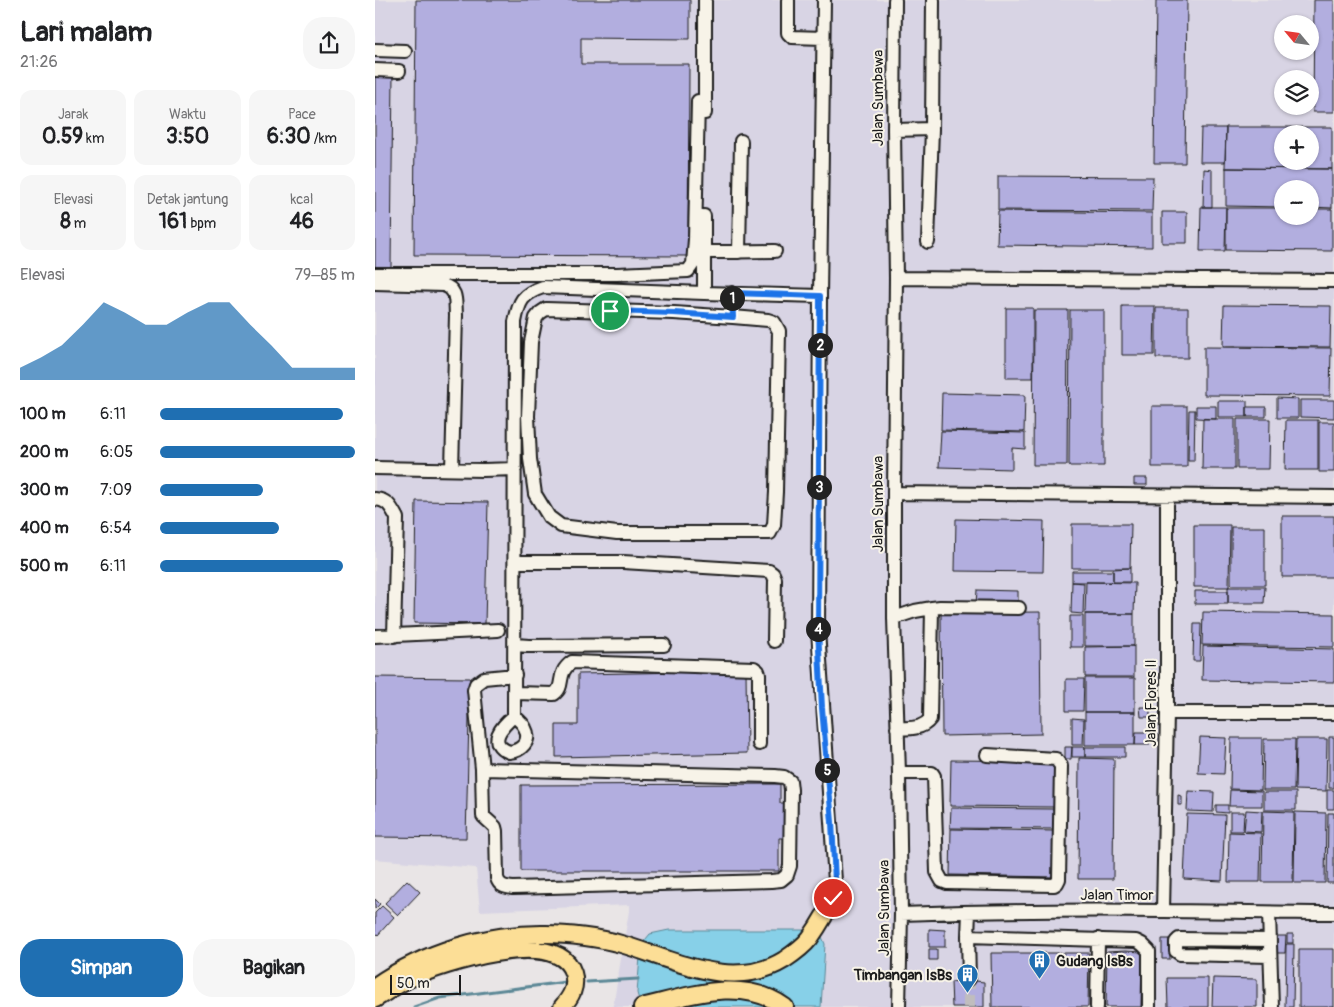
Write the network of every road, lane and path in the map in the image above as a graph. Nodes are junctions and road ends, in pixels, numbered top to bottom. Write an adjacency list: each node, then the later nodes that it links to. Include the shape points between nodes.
1 (705, 0): 17 (street)
2 (788, 0): 6 (street, via 789,35)
3 (823, 0): 6 (street)
4 (895, 0): 12 (street, Jalan Sumbawa)
5 (933, 0): 13 (street)
6 (823, 38): 25 (street)
7 (375, 50): 8 (street)
8 (405, 51)
9 (375, 70): 10 (street)
10 (399, 71)
11 (698, 101): 19 (street, via 695,239 693,264 687,271)
12 (898, 129): 13 (street); 20 (street, Jalan Sumbawa)
13 (933, 129): 15 (street)
14 (741, 141): 18 (street)
15 (928, 242)
16 (775, 251): 18 (street)
17 (704, 252): 18 (street); 23 (street)
18 (739, 252)
19 (375, 274)
20 (896, 278): 21 (street); 30 (street, Jalan Sumbawa)
21 (1334, 281)
22 (375, 283): 28 (street, via 443,285 449,286 455,294)
23 (704, 293): 24 (street); 29 (street, via 543,287 524,296 515,322)
24 (732, 293): 25 (street); 26 (street)
25 (820, 296): 59 (street, via 818,630 835,881 833,898)
26 (733, 317): 26 (street, via 546,310 540,313 531,342 528,416 535,494 549,517 561,526 617,533 770,533 774,525 776,492 779,330 774,322 768,320)
27 (375, 468): 28 (street)
28 (452, 469): 29 (street)
29 (515, 469): 34 (street)
30 (894, 493): 31 (street); 37 (street, Jalan Sumbawa)
31 (1167, 496): 32 (street); 46 (street, Jalan Flores II)
32 (1334, 497)
33 (375, 499): 40 (street, via 387,502 397,518)
34 (515, 562): 41 (street, via 623,562 769,571 775,580); 42 (street)
35 (932, 608): 36 (street); 37 (street); 49 (street, via 930,719 918,727)
36 (1019, 608)
37 (894, 618): 49 (street, Jalan Sumbawa)
38 (498, 630): 40 (street)
39 (375, 636): 40 (street)
40 (394, 636)
41 (774, 641)
42 (515, 645): 43 (street); 44 (street)
43 (664, 645)
44 (515, 675): 45 (street); 52 (street, via 484,678 475,684)
45 (515, 693): 48 (street); 50 (street, via 554,694 560,689 561,674 572,662 754,668 759,674)
46 (1167, 713): 47 (street); 54 (street, Jalan Flores II)
47 (1334, 713)
48 (514, 716)
49 (901, 728): 53 (street, Jalan Sumbawa)
50 (759, 744)
51 (987, 755): 53 (street, via 1056,759 1059,762 1059,879 1054,885 942,881 937,872 934,776 932,773)
52 (482, 769): 52 (street, via 784,777 790,781 791,790 790,866 781,880 771,881 502,886 497,878 497,831 483,816)
53 (907, 773): 57 (street, Jalan Sumbawa)
54 (1163, 911): 55 (street, Jalan Timor); 58 (street, Jalan Timor)
55 (969, 912): 57 (street, Jalan Timor); 60 (street)
56 (1334, 913): 58 (street, Jalan Timor)
57 (901, 914): 70 (street, Jalan Sumbawa)
58 (1269, 914): 62 (street)
59 (824, 916): 65 (main road, via 809,939 792,955 758,972 719,973 619,944 546,934 500,937 468,944 405,968)
60 (968, 936): 61 (street); 64 (street)
61 (1098, 939): 71 (street); 72 (street, via 1136,941 1146,947 1149,951)
62 (1270, 940): 63 (street); 63 (street, via 1179,940 1176,951 1180,954)
63 (1270, 956): 73 (street)
64 (969, 979)
65 (375, 986)
66 (375, 999): 67 (main road, via 409,979 470,957 536,950 563,959 571,970 575,981 572,995)
67 (562, 1007)
68 (642, 1007): 69 (main road, via 709,991 735,990 757,993)
69 (785, 1007)
70 (899, 1007)
71 (1097, 1007)
72 (1149, 1007)
73 (1272, 1007)

